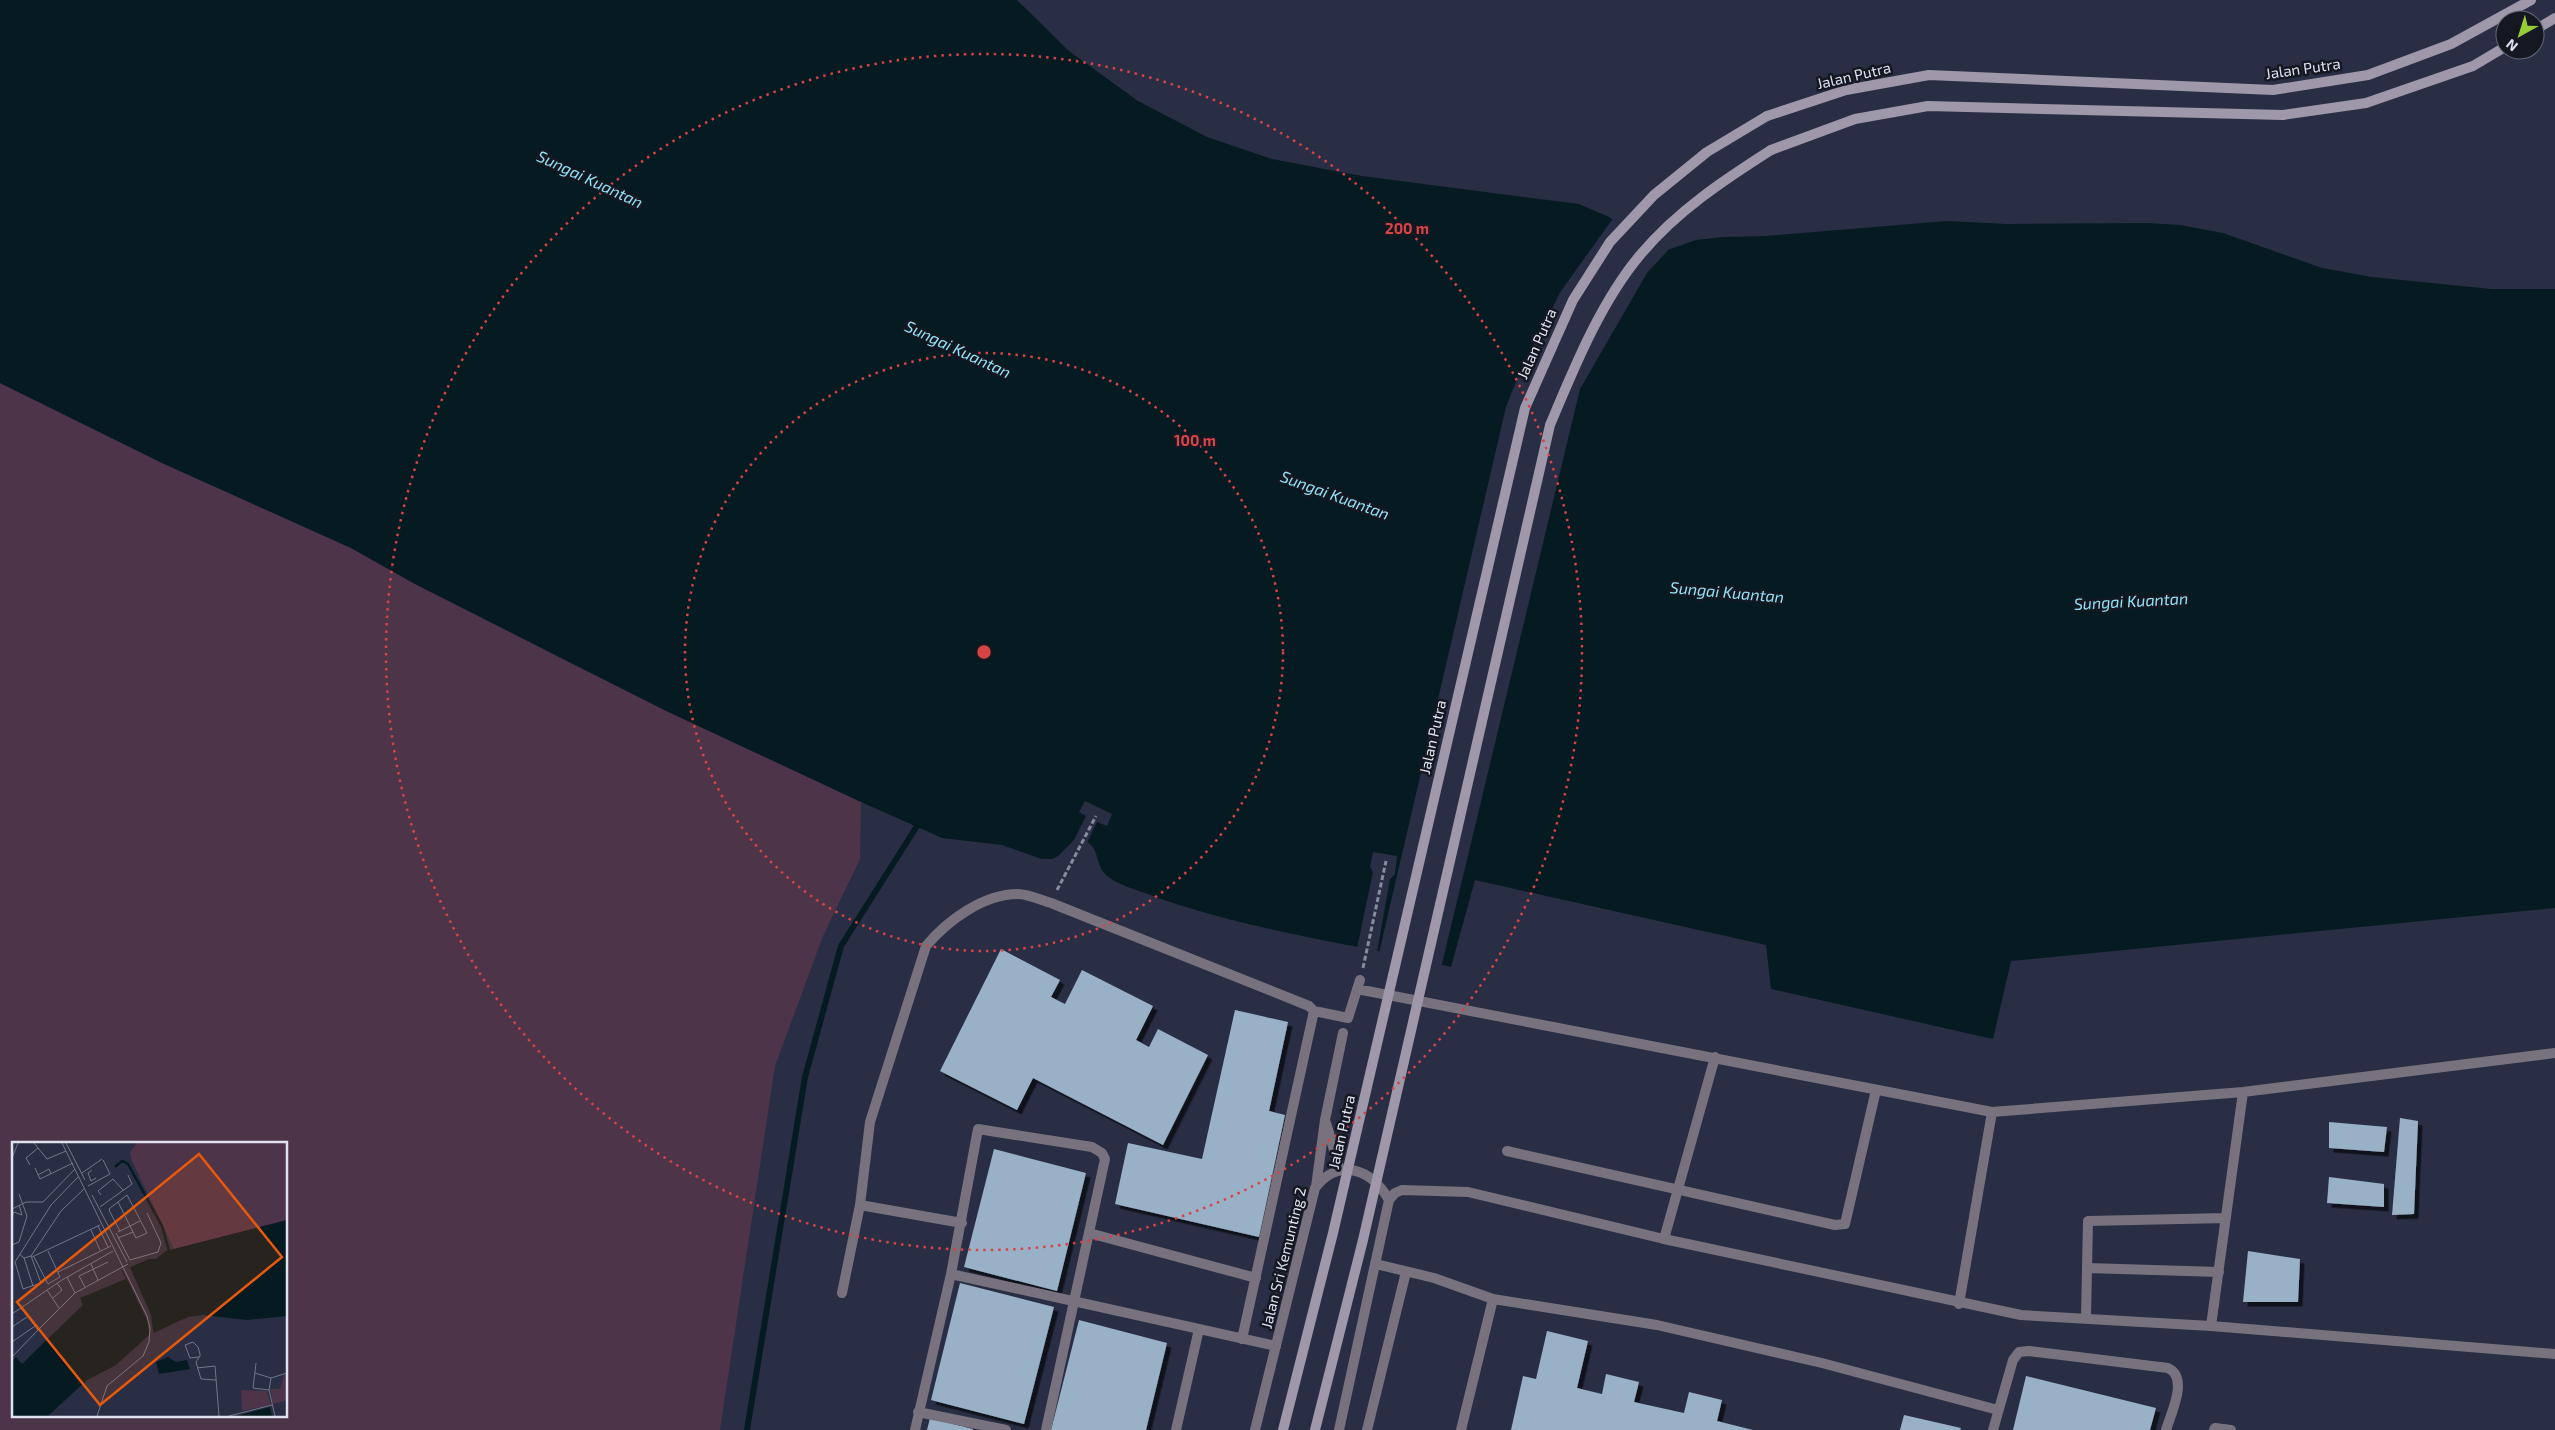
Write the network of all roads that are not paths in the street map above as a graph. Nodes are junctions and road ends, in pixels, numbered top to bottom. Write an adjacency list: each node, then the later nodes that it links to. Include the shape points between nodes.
1 (2531, 0): 44 (main road, Jalan Putra, bridge, via 2451,44 2376,72 2274,90 1929,75 1846,90 1767,116 1707,152 1654,195 1610,242 1573,300 1525,408 1333,1233)
2 (2495, 54): 45 (main road, bridge, via 2473,66 2366,103 2283,115 1928,106 1855,119 1771,150 1704,193 1641,254 1609,302 1577,361 1550,425 1363,1240)
3 (1314, 1012): 4 (street); 16 (street, via 1309,1006 1051,903 1019,894 1002,896 983,904 942,928 926,946 870,1122); 26 (street)
4 (1348, 1018): 6 (street, via 1359,985); 10 (street)
5 (2555, 1053): 8 (street)
6 (1715, 1057): 7 (street); 14 (street)
7 (1876, 1090): 9 (street); 14 (street, via 1845,1224 1835,1225)
8 (2243, 1092): 9 (street); 17 (street)
9 (1992, 1112): 30 (street)
10 (1325, 1120): 12 (street); 13 (street)
11 (1508, 1151): 14 (street)
12 (1340, 1170): 13 (street, Jalan Sri Kemunting 2, via 1326,1177); 15 (street, via 1370,1177)
13 (1316, 1188): 35 (street, Jalan Sri Kemunting 2)
14 (1677, 1190): 20 (street)
15 (1388, 1200): 20 (street, via 1402,1190 1468,1192); 21 (street)
16 (860, 1205): 18 (street); 27 (street)
17 (2226, 1218): 22 (street, via 2088,1221); 24 (street)
18 (962, 1224): 19 (street, via 978,1129 1092,1147 1102,1153 1105,1159); 25 (street)
19 (1089, 1232): 26 (street); 29 (street)
20 (1664, 1239): 30 (street)
21 (1376, 1264): 23 (street); 46 (street)
22 (2088, 1268): 24 (street); 31 (street)
23 (1406, 1272): 28 (street); 47 (street)
24 (2219, 1272): 32 (street)
25 (951, 1274): 29 (street); 38 (street)
26 (1256, 1278): 34 (street)
27 (842, 1293)
28 (1494, 1299): 37 (street, via 1657,1325 1822,1363); 48 (street)
29 (1074, 1300): 33 (street); 41 (street)
30 (1959, 1304): 31 (street, via 2021,1315)
31 (2086, 1317): 32 (street)
32 (2211, 1326): 36 (street)
33 (1199, 1329): 34 (street); 42 (street)
34 (1242, 1339): 35 (street)
35 (1276, 1346): 43 (street, Jalan Sri Kemunting 2)
36 (2555, 1354)
37 (1998, 1410): 49 (street); 50 (street, via 2013,1360 2019,1352 2049,1353 2173,1371 2178,1388)
38 (918, 1412): 39 (street); 40 (street)
39 (915, 1430)
40 (1006, 1430)
41 (1046, 1430)
42 (1176, 1430)
43 (1256, 1430)
44 (1283, 1430)
45 (1316, 1430)
46 (1339, 1430)
47 (1367, 1430)
48 (1461, 1430)
49 (1993, 1430)
50 (2166, 1430)
51 (2214, 1430): 52 (street)
52 (2231, 1430)

